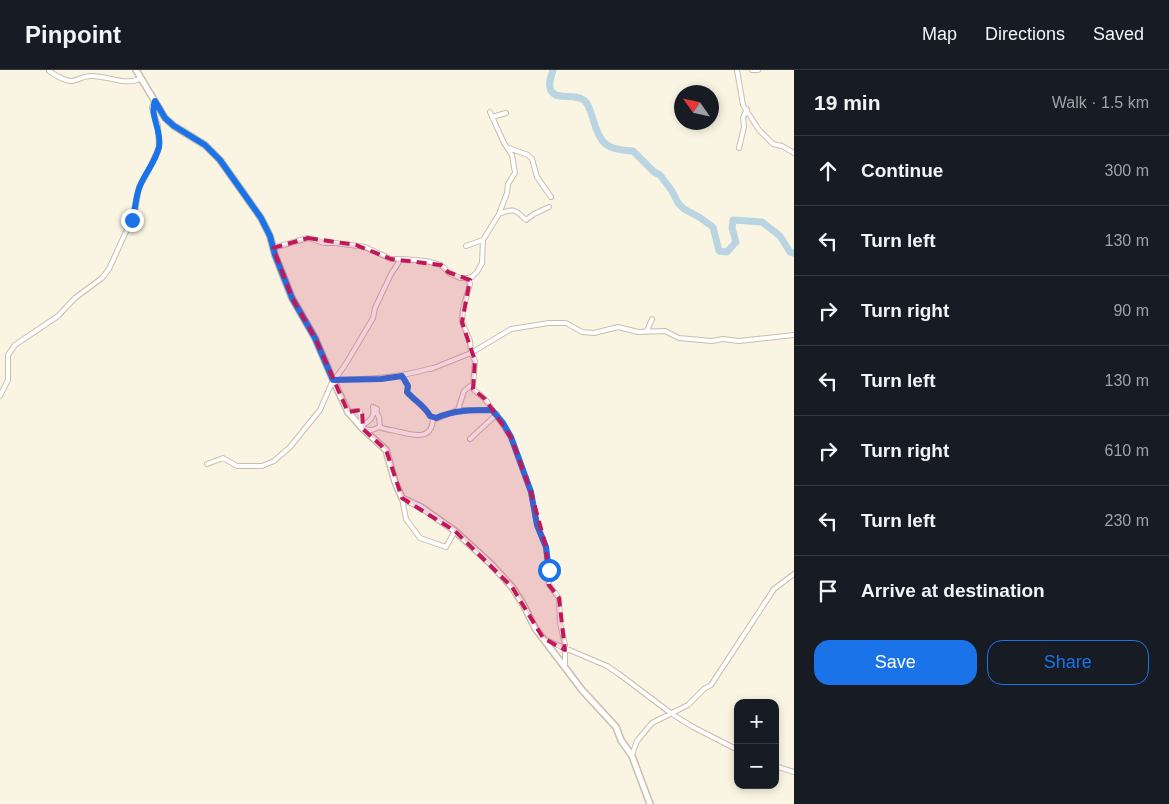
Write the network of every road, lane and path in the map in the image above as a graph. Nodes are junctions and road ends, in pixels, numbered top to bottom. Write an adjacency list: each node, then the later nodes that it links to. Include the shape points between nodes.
1 (136, 70): 6 (street)
2 (737, 70): 8 (street, via 743,105)
3 (752, 70): 4 (street)
4 (758, 70)
5 (49, 71): 6 (street, via 73,81 90,76 125,81)
6 (141, 78): 7 (street)
7 (155, 101): 20 (street, via 165,118 205,145 220,160 261,218); 30 (street, via 152,107 158,125 159,147 139,188 135,212 109,270 58,316 15,344 8,355 7,386)
8 (747, 109): 13 (street); 14 (street, via 766,138)
9 (490, 112): 11 (street)
10 (506, 113): 11 (street)
11 (492, 117): 12 (street)
12 (509, 148): 15 (street, via 532,159 537,177); 17 (street, via 515,173 508,184)
13 (739, 148)
14 (794, 153)
15 (551, 197)
16 (549, 207): 17 (street, via 526,220 511,210)
17 (499, 214): 18 (street)
18 (483, 240): 19 (street); 22 (street, via 482,263)
19 (466, 246)
20 (273, 248): 21 (street, via 308,238 365,247); 28 (street, via 292,298 315,338)
21 (401, 259): 22 (street, via 442,265 460,278); 28 (street, via 373,318)
22 (468, 278): 26 (street, via 470,284 462,322)
23 (652, 319): 24 (street)
24 (647, 331): 25 (street, via 665,331 679,338 712,341); 26 (street, via 618,327 582,332 566,323 548,323 511,329)
25 (794, 335)
26 (472, 353): 27 (street); 29 (street, via 475,361)
27 (402, 376): 28 (street); 35 (street, via 408,386 407,392)
28 (333, 380): 33 (street); 39 (street, via 312,422 274,461 251,467 237,466 222,458)
29 (473, 384): 31 (street, via 464,391); 32 (street, via 474,390 486,399)
30 (0, 396)
31 (458, 410): 32 (street); 35 (street)
32 (492, 410): 34 (street)
33 (348, 412): 37 (street); 37 (street, via 361,414)
34 (497, 414): 38 (street); 44 (street, via 511,437 531,492 537,525 546,547 549,584 559,598)
35 (434, 417): 36 (street, via 430,430 419,436)
36 (380, 427): 37 (street); 37 (street, via 380,417 373,407 374,413)
37 (362, 430): 40 (street, via 386,450)
38 (470, 439)
39 (207, 464)
40 (402, 498): 41 (street); 41 (street, via 406,520 420,538 446,547)
41 (455, 531): 43 (street, via 512,588)
42 (794, 574): 47 (street, via 774,589 711,685)
43 (543, 638): 44 (street); 45 (street)
44 (564, 649): 45 (street, via 556,650); 46 (street); 47 (street, via 612,670)
45 (554, 654): 46 (street)
46 (564, 667): 49 (street, via 616,727)
47 (672, 714): 48 (street); 49 (street, via 649,725)
48 (734, 748)
49 (632, 756): 52 (street)
50 (779, 767): 51 (street)
51 (794, 772)
52 (650, 804)

